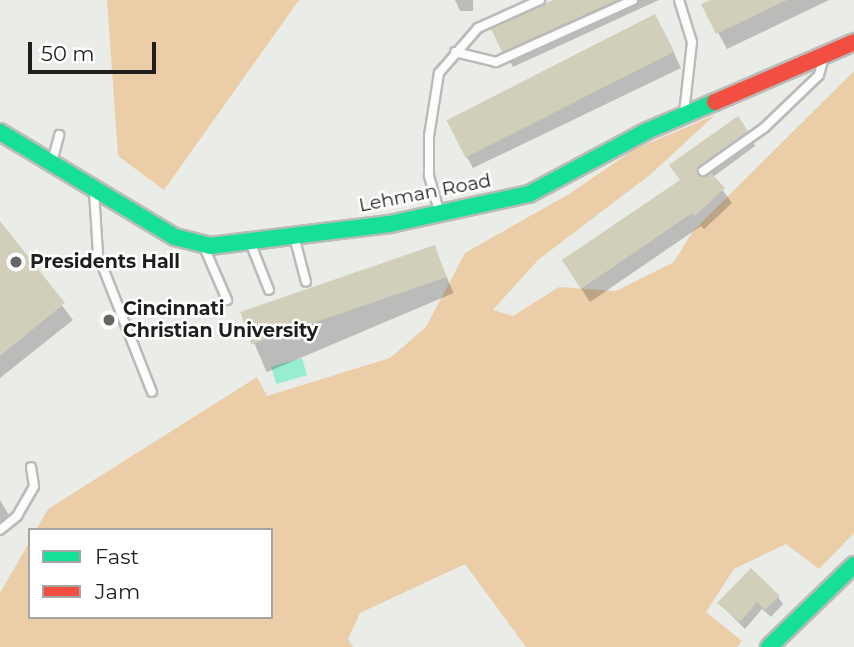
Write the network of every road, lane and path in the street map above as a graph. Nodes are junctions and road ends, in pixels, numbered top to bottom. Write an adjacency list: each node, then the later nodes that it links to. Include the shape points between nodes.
1 (540, 0): 6 (lane, via 484,25)
2 (633, 0): 6 (lane, via 496,62)
3 (678, 0): 7 (lane, via 692,42)
4 (854, 42): 5 (street, Lehman Road)
5 (826, 50): 7 (street, Lehman Road); 11 (lane, via 819,75 764,128)
6 (455, 52): 13 (lane, via 439,73 429,136 429,175)
7 (684, 114): 13 (street, Lehman Road, via 529,194)
8 (0, 132): 10 (street, Lehman Road)
9 (60, 135): 10 (lane)
10 (51, 165): 12 (street, Lehman Road)
11 (703, 171)
12 (94, 191): 15 (street, Lehman Road, via 175,237); 20 (lane, via 98,255)
13 (440, 214): 14 (street, Lehman Road)
14 (294, 237): 16 (street, Lehman Road); 17 (lane)
15 (203, 244): 16 (street, Lehman Road); 19 (lane)
16 (251, 244): 18 (lane)
17 (306, 282)
18 (269, 290)
19 (227, 300)
20 (152, 393)
21 (31, 467): 22 (lane, via 34,486 17,516)
22 (0, 530)
23 (854, 565): 24 (street)
24 (769, 647)

